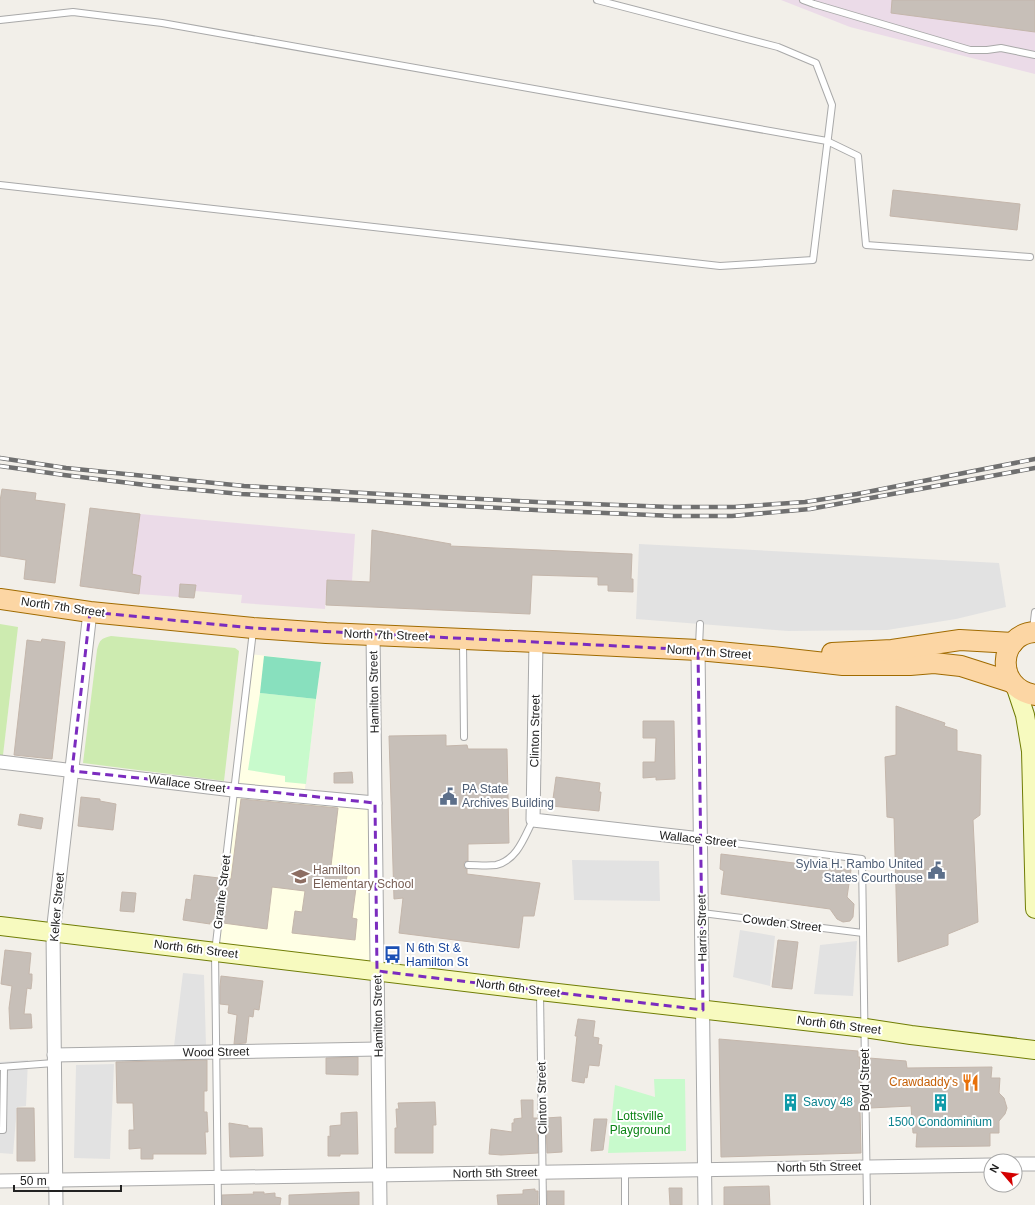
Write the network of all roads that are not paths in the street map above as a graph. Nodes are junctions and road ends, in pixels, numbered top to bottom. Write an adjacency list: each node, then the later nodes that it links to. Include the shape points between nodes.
1 (597, 0): 5 (lane, via 778,47 816,63 832,105)
2 (803, 0): 4 (lane, via 970,50 1001,48)
3 (0, 20): 5 (lane, via 73,12 162,23)
4 (1035, 55)
5 (827, 141): 6 (lane, via 814,260 720,266); 7 (lane, via 858,156 866,244)
6 (0, 185)
7 (1030, 257)
8 (0, 599): 9 (main road, North 7th Street)
9 (90, 612): 12 (main road, North 7th Street); 26 (street, Kelker Street)
10 (1035, 612): 13 (lane)
11 (700, 624): 18 (lane)
12 (253, 628): 14 (main road, North 7th Street); 27 (lane, Granite Street)
13 (1034, 632): 17 (main road)
14 (373, 634): 15 (main road, North 7th Street); 28 (street, Hamilton Street)
15 (463, 638): 16 (main road, North 7th Street); 23 (lane)
16 (536, 642): 18 (main road, North 7th Street); 29 (street, Clinton Street)
17 (1013, 643): 19 (main road, North 7th Street, via 960,640 892,650); 20 (main road, via 1005,662 1006,672)
18 (698, 650): 19 (main road, North 7th Street); 30 (street, Harris Street)
19 (772, 657): 20 (main road, North 7th Street, via 843,665 961,666)
20 (1014, 685): 21 (main road, North 7th Street, via 1025,693); 24 (main road, via 1025,715)
21 (1035, 695)
22 (1035, 731): 24 (main road)
23 (464, 737)
24 (1031, 751): 33 (main road)
25 (0, 762): 26 (street, Wallace Street)
26 (72, 771): 27 (street, Wallace Street); 36 (street, Kelker Street)
27 (233, 790): 28 (street, Wallace Street); 38 (lane, Granite Street)
28 (375, 803): 39 (street, Hamilton Street)
29 (533, 820): 30 (street, Wallace Street); 32 (lane, via 521,845 505,862 495,865)
30 (701, 839): 31 (lane, Wallace Street); 34 (street, Harris Street)
31 (862, 859): 37 (lane, Boyd Street)
32 (468, 864)
33 (1035, 909)
34 (702, 913): 37 (lane, Cowden Street); 41 (street, Harris Street)
35 (0, 926): 36 (main road, North 6th Street)
36 (53, 933): 38 (main road, North 6th Street); 46 (street, Kelker Street)
37 (863, 933): 42 (lane, Boyd Street)
38 (215, 952): 39 (main road, North 6th Street); 45 (lane, Granite Street)
39 (378, 971): 40 (main road, North 6th Street); 43 (street, Hamilton Street)
40 (540, 991): 41 (main road, North 6th Street); 55 (lane, Clinton Street)
41 (703, 1010): 42 (main road, North 6th Street); 53 (street, Harris Street)
42 (865, 1028): 44 (main road, North 6th Street); 52 (lane, Boyd Street)
43 (378, 1049): 45 (street, Wood Street); 56 (street, Hamilton Street)
44 (1035, 1050)
45 (216, 1052): 46 (street, Wood Street); 57 (lane, Granite Street)
46 (54, 1059): 47 (lane); 58 (street, Kelker Street)
47 (2, 1067): 48 (lane, via 3,1130)
48 (0, 1130)
49 (1023, 1164): 50 (street)
50 (1035, 1164)
51 (983, 1165): 52 (street, North 5th Street)
52 (866, 1167): 53 (street, North 5th Street); 66 (lane, Boyd Street)
53 (705, 1169): 54 (street, North 5th Street); 65 (street, Harris Street)
54 (625, 1171): 55 (street, North 5th Street); 64 (lane)
55 (543, 1172): 56 (street, North 5th Street); 63 (lane, Clinton Street)
56 (380, 1174): 57 (street, North 5th Street); 62 (street, Hamilton Street)
57 (218, 1177): 58 (street, North 5th Street); 61 (lane, Granite Street)
58 (56, 1180): 59 (street, North 5th Street); 60 (street, Kelker Street)
59 (0, 1181)
60 (56, 1205)
61 (218, 1205)
62 (380, 1205)
63 (543, 1205)
64 (625, 1205)
65 (705, 1205)
66 (867, 1205)

